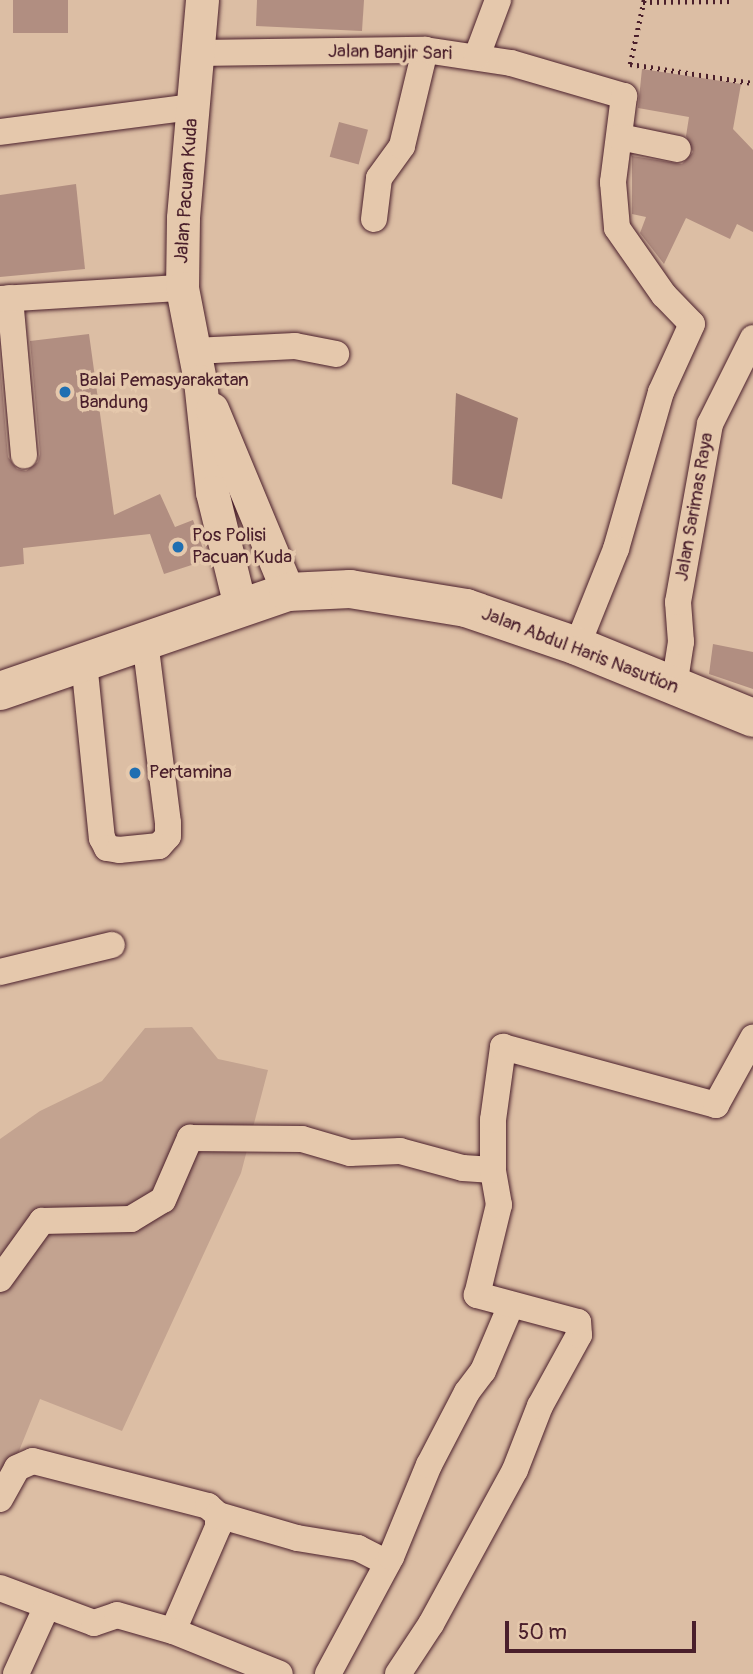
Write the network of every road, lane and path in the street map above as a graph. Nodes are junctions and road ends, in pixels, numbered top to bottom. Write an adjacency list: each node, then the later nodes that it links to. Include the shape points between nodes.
1 (202, 0): 6 (main road, Jalan Pacuan Kuda)
2 (498, 0): 7 (street)
3 (644, 1): 4 (path); 8 (path)
4 (734, 1)
5 (425, 50): 6 (street, Jalan Banjir Sari); 7 (street, Jalan Banjir Sari); 15 (street, via 402,146 379,178)
6 (198, 53): 11 (main road, Jalan Pacuan Kuda)
7 (477, 56): 10 (street, Jalan Banjir Sari)
8 (629, 64): 9 (path); 10 (path)
9 (753, 83)
10 (622, 94): 13 (street)
11 (193, 107): 12 (street); 16 (main road, Jalan Pacuan Kuda)
12 (0, 132)
13 (620, 137): 14 (street); 27 (street, via 613,182 617,228 664,295 687,314 690,335 661,392 616,549)
14 (678, 149)
15 (374, 219)
16 (182, 288): 17 (street); 21 (main road, Jalan Pacuan Kuda)
17 (5, 298): 22 (street)
18 (753, 338): 20 (street, Jalan Sarimas Raya)
19 (336, 354): 21 (street, via 281,346)
20 (740, 363): 26 (street, via 695,606); 26 (street, Jalan Sarimas Raya, via 709,424 678,603)
21 (197, 366): 23 (main road, Jalan Pacuan Kuda); 24 (main road, Jalan Pacuan Kuda, via 212,492)
22 (24, 455)
23 (288, 592): 24 (highway, Jalan Abdul Haris Nasution); 27 (highway, Jalan Abdul Haris Nasution, via 349,589 402,594 466,608)
24 (240, 606): 25 (highway, Jalan Abdul Haris Nasution)
25 (145, 641): 28 (highway, Jalan Abdul Haris Nasution); 28 (street, via 169,823 168,836 159,846 119,850 107,848 102,838)
26 (681, 642): 29 (street)
27 (577, 646): 29 (highway, Jalan Abdul Haris Nasution)
28 (85, 662): 30 (highway, Jalan Abdul Haris Nasution)
29 (674, 687): 31 (highway, Jalan Abdul Haris Nasution)
30 (0, 691)
31 (753, 718)
32 (113, 945): 33 (street)
33 (0, 972)
34 (753, 1038): 35 (street, via 716,1105 503,1047 493,1120)
35 (493, 1170): 36 (street, via 463,1168 400,1151 350,1153 302,1139 251,1135 190,1138 163,1199 131,1219 42,1221); 37 (street, via 499,1205 477,1295)
36 (0, 1279)
37 (511, 1305): 40 (street, via 483,1371 429,1465); 47 (street, via 578,1322 579,1335 540,1406 509,1481 432,1624)
38 (0, 1499): 39 (street, via 17,1468 33,1461 208,1506)
39 (218, 1515): 40 (street, via 297,1538 358,1548); 43 (street, via 218,1527)
40 (387, 1563): 46 (street)
41 (0, 1588): 42 (street)
42 (47, 1606): 43 (street, via 94,1623 117,1615); 44 (street)
43 (173, 1631): 45 (street)
44 (16, 1674)
45 (279, 1674)
46 (328, 1674)
47 (398, 1674)

